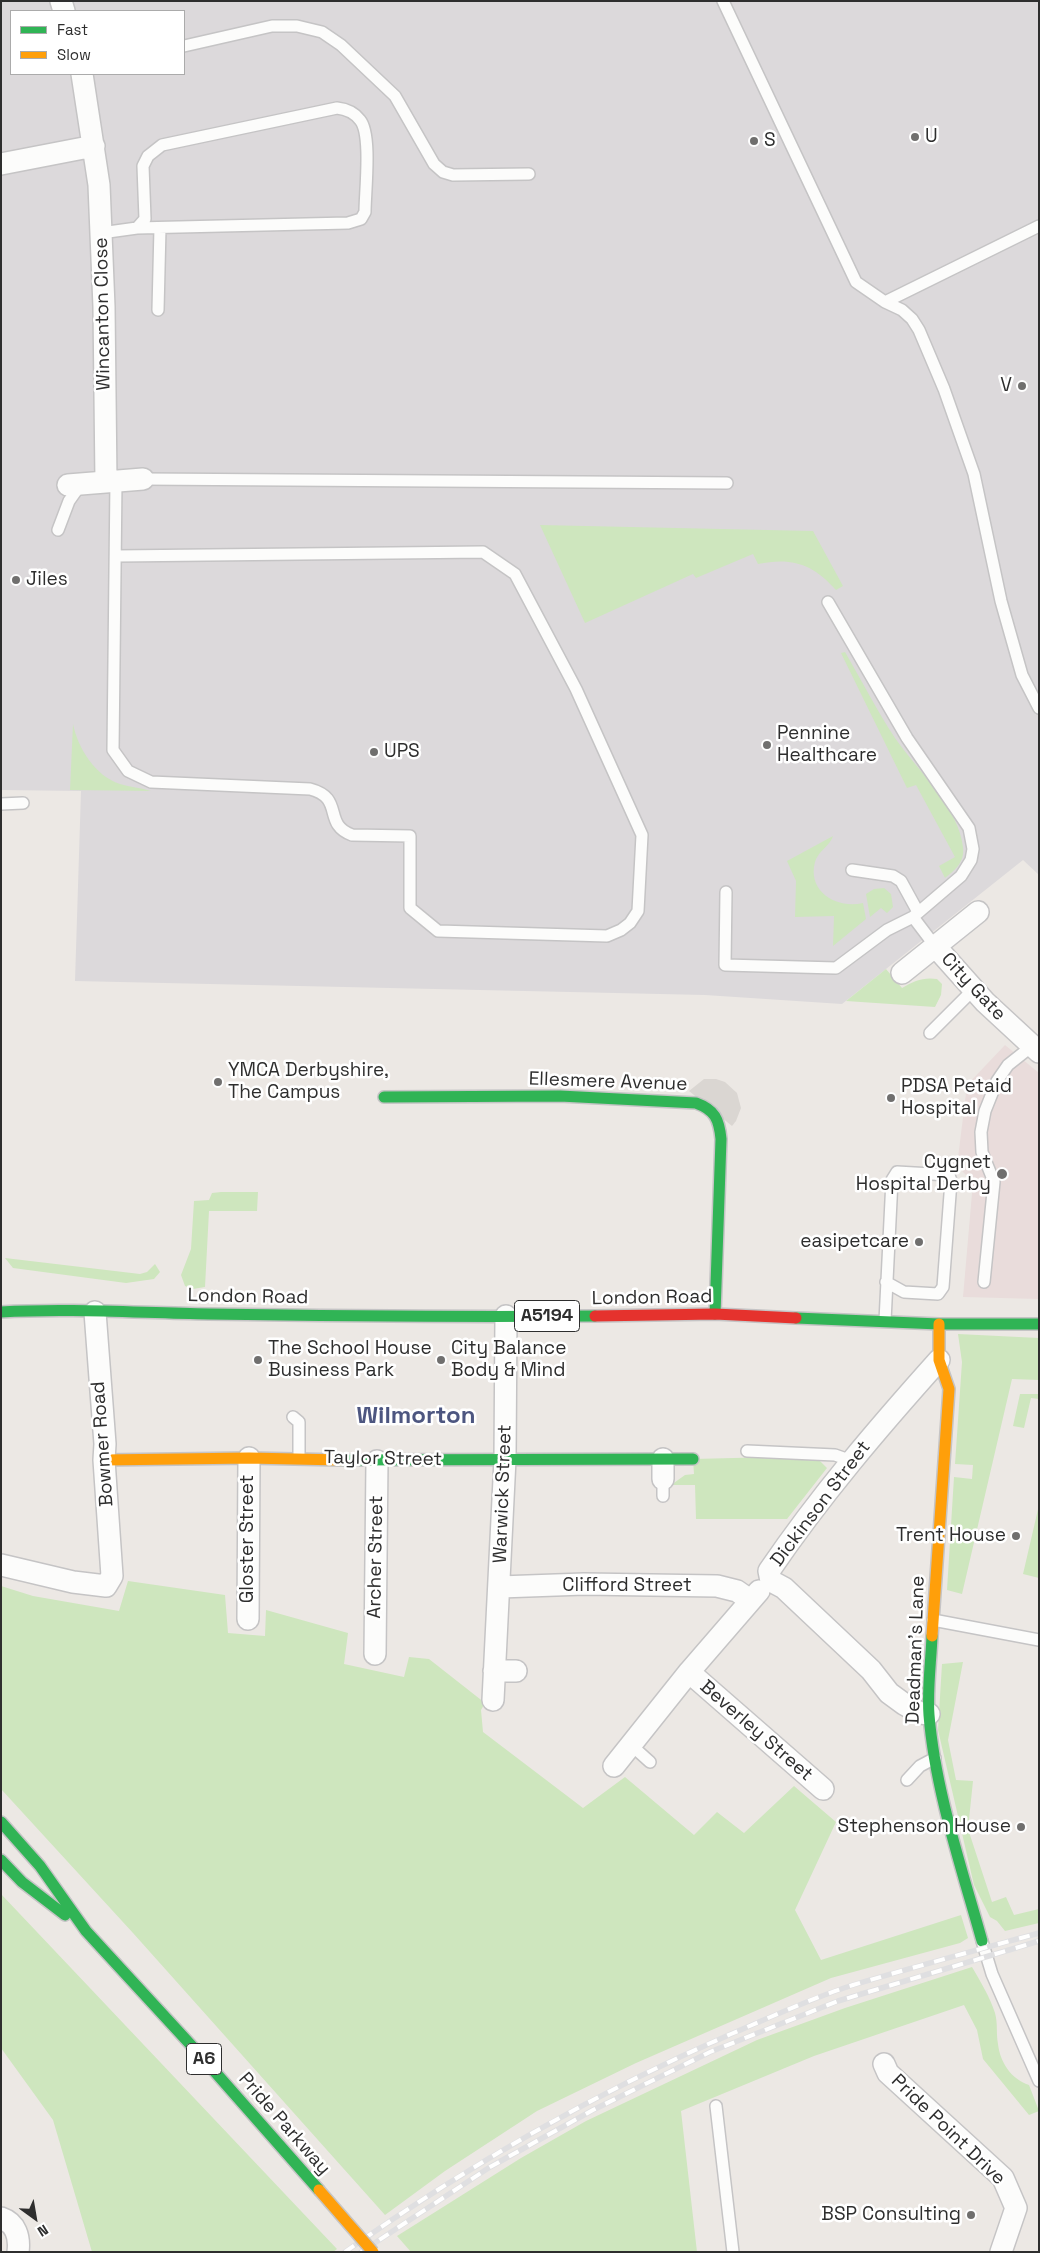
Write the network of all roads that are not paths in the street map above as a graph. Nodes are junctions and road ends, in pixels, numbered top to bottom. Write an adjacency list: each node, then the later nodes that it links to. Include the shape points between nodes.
1 (723, 1): 11 (lane, via 856,282)
2 (185, 46): 6 (lane, via 272,26 297,26 322,32 347,50 395,96 434,164 443,172 453,175)
3 (82, 75): 4 (street, Wincanton Close)
4 (94, 146): 5 (street); 10 (street, Wincanton Close)
5 (1, 164)
6 (529, 174)
7 (1039, 226): 11 (lane)
8 (137, 228): 9 (lane); 9 (lane, via 145,219 143,166 148,156 162,145 337,108 347,110 360,120 367,134 365,212 361,218 348,224); 10 (lane)
9 (160, 228): 12 (lane)
10 (101, 233): 14 (street, Wincanton Close)
11 (885, 302): 20 (lane, via 912,319 944,389 974,474 1001,601 1020,666)
12 (158, 310)
13 (143, 479): 14 (street); 15 (lane)
14 (111, 481): 16 (street); 18 (lane)
15 (727, 483)
16 (74, 485): 17 (lane)
17 (58, 530)
18 (117, 556): 18 (lane, via 483,552 515,574 576,689 642,835 638,911 630,923 607,936 438,931 410,908 410,836 344,832 337,822 330,799 322,792 310,789 150,782 128,771 112,750)
19 (828, 602): 26 (lane, via 907,738 962,817 973,839 971,860 961,876)
20 (1039, 708)
21 (23, 803): 22 (lane)
22 (1, 804)
23 (852, 870): 26 (lane, City Gate, via 894,876 901,881)
24 (726, 892): 26 (lane, via 725,966 836,968 887,930)
25 (978, 912): 27 (street)
26 (916, 914): 27 (lane, City Gate)
27 (935, 946): 28 (street); 29 (street, City Gate)
28 (902, 972)
29 (974, 989): 30 (lane); 31 (street, City Gate)
30 (930, 1033)
31 (1035, 1049): 34 (lane, via 1008,1065 997,1080 985,1111 982,1152 994,1182)
32 (384, 1097): 39 (street, Ellesmere Avenue, via 560,1096 696,1103 712,1109 720,1121 721,1139)
33 (886, 1282): 33 (lane, via 892,1180 897,1172 949,1175 943,1286 938,1294 904,1292); 41 (lane)
34 (984, 1282)
35 (25, 1299): 36 (street, London Road / A5194)
36 (56, 1309): 37 (street, London Road / A5194); 38 (street, London Road / A5194)
37 (1, 1312)
38 (95, 1312): 40 (street, London Road / A5194); 51 (street, Bowmer Road)
39 (715, 1314): 40 (street, London Road / A5194); 41 (street, London Road / A5194)
40 (506, 1316): 49 (street, Warwick Street)
41 (885, 1321): 42 (street, London Road / A5194)
42 (939, 1324): 43 (street, London Road / A5194); 44 (street, Deadman's Lane)
43 (1039, 1324)
44 (940, 1360): 53 (street, Dickinson Street); 59 (street, Deadman's Lane, via 949,1389)
45 (294, 1417): 48 (lane, via 299,1422)
46 (747, 1451): 53 (lane, via 836,1455)
47 (249, 1458): 48 (street, Taylor Street); 51 (street, Taylor Street); 58 (street, Gloster Street)
48 (300, 1458): 52 (street, Taylor Street)
49 (505, 1459): 50 (street, Taylor Street, via 663,1478); 52 (street, Taylor Street); 56 (street, Warwick Street)
50 (693, 1459)
51 (104, 1460): 54 (street, Bowmer Road, via 112,1576 106,1586)
52 (377, 1461): 61 (street, Archer Street)
53 (852, 1461): 55 (street, Dickinson Street, via 796,1532 770,1571)
54 (1, 1566)
55 (771, 1581): 57 (street, Dickinson Street); 66 (street, via 784,1588 871,1670 889,1692 904,1704)
56 (500, 1587): 57 (street, Clifford Street, via 584,1584 717,1586 737,1591); 62 (street, Warwick Street)
57 (750, 1600): 64 (street, Dickinson Street)
58 (248, 1619)
59 (933, 1620): 60 (lane); 66 (street, Deadman's Lane)
60 (1039, 1640)
61 (375, 1654)
62 (494, 1671): 63 (street); 65 (street, Warwick Street)
63 (516, 1671)
64 (689, 1672): 67 (street, Dickinson Street); 72 (street, Beverley Street)
65 (493, 1700)
66 (928, 1714): 68 (street, Deadman's Lane)
67 (630, 1744): 69 (lane); 70 (street, Dickinson Street)
68 (934, 1758): 71 (lane, via 920,1766); 76 (street, Deadman's Lane)
69 (650, 1762)
70 (614, 1766)
71 (907, 1780)
72 (823, 1789)
73 (1, 1822): 75 (street, A6, via 40,1866)
74 (1, 1860): 75 (street, A6, via 22,1882)
75 (86, 1932): 82 (street, Pride Parkway / A6, bridge, via 201,2056)
76 (982, 1941): 78 (lane, Deadman's Lane, via 992,1974)
77 (884, 2064): 84 (street, Pride Point Drive, via 888,2073 1003,2178 1016,2208)
78 (1039, 2081)
79 (716, 2106): 83 (lane)
80 (1, 2218): 81 (street, via 16,2229 20,2243)
81 (18, 2252)
82 (374, 2252)
83 (733, 2252)
84 (1001, 2252)

